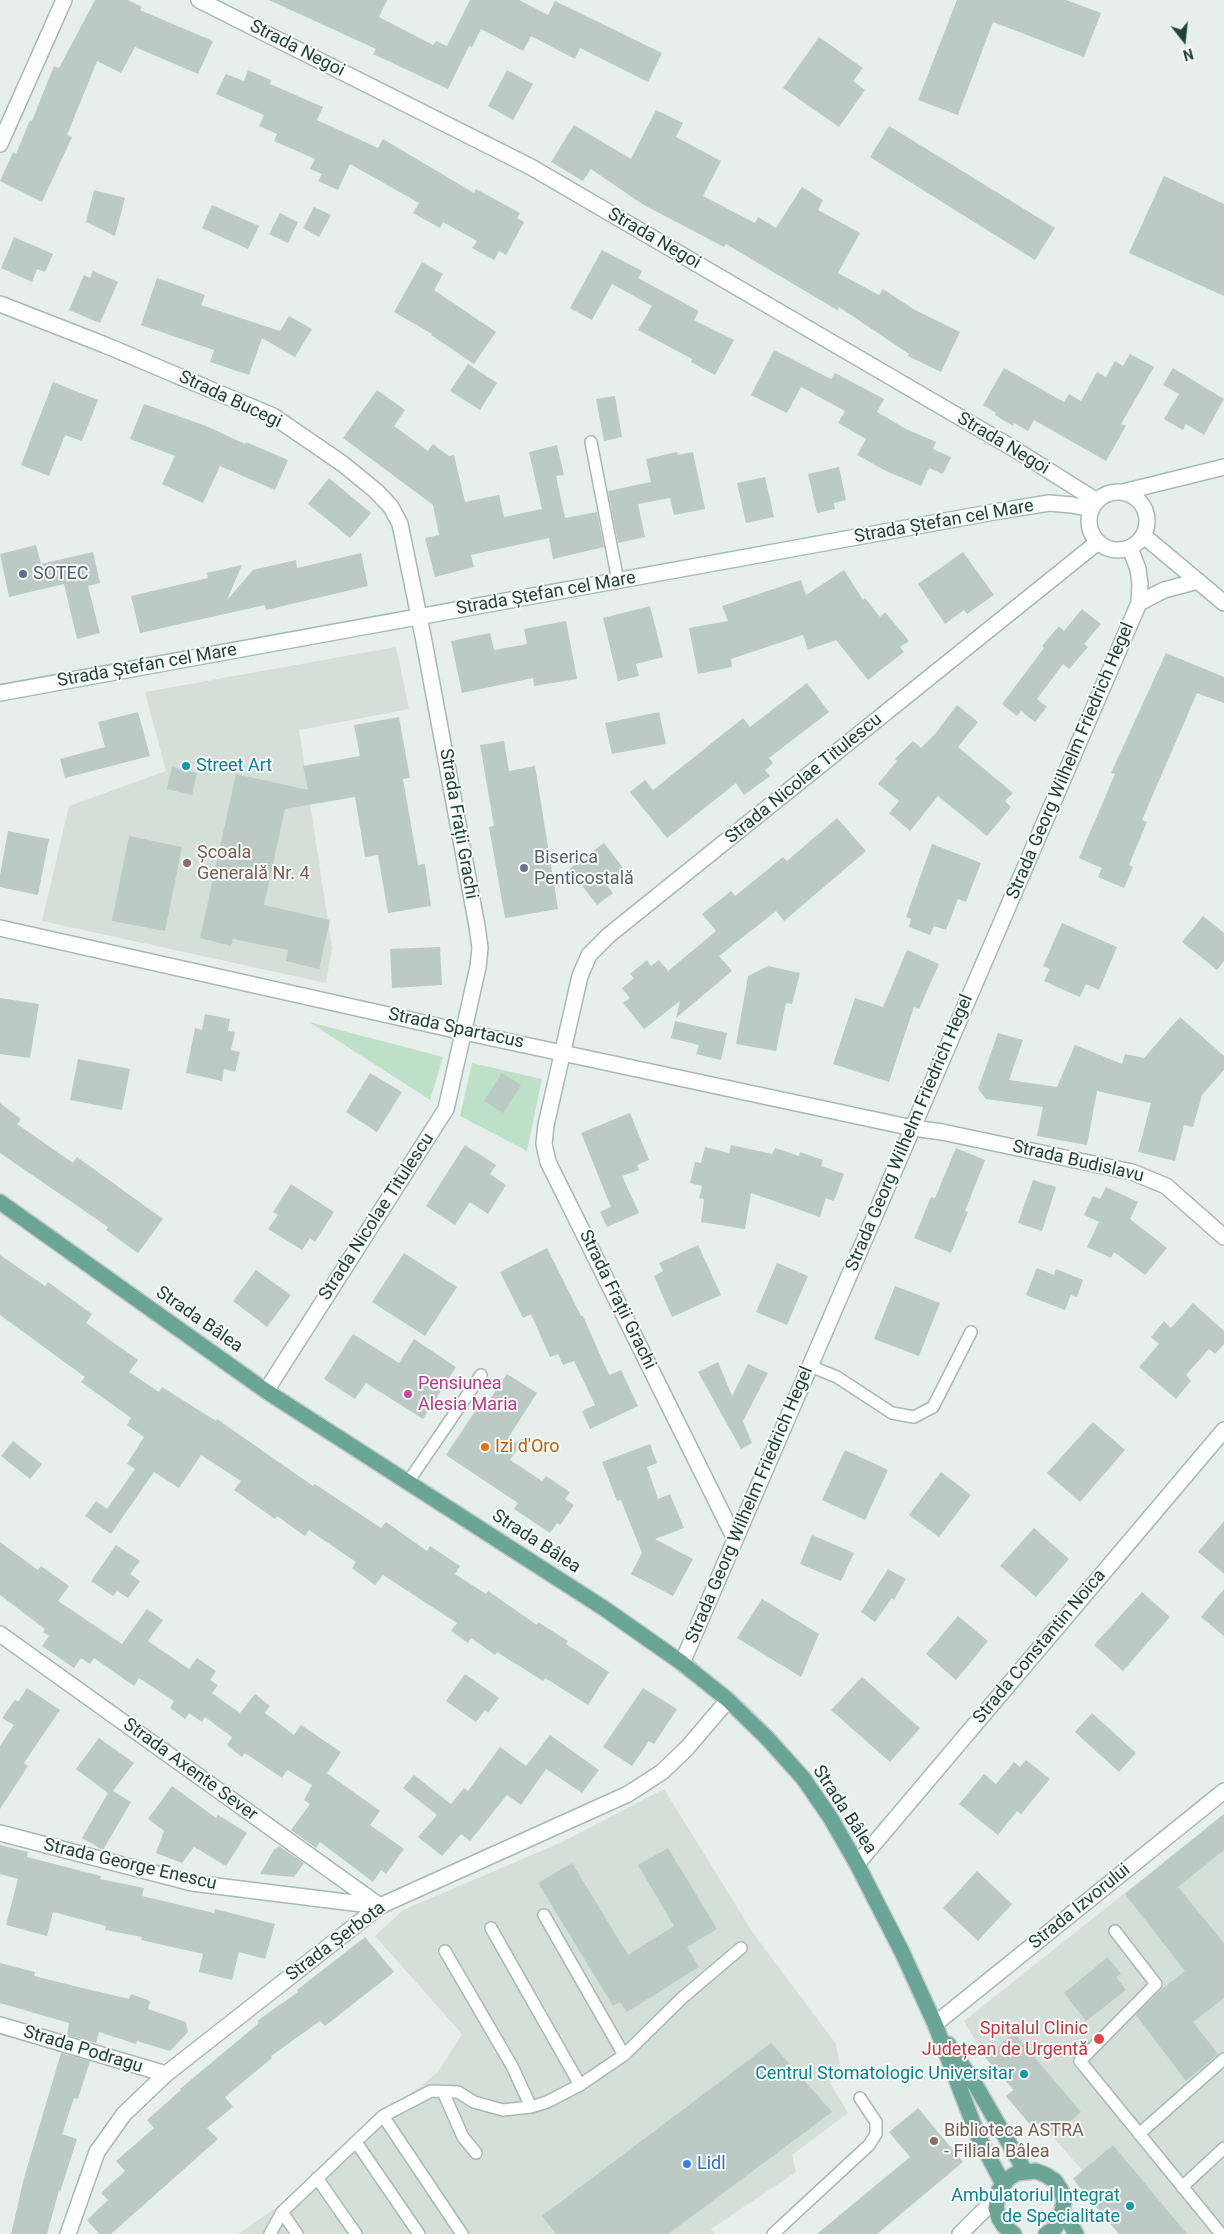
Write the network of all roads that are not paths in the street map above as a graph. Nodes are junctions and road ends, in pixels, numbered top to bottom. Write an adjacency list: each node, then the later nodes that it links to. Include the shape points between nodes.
1 (64, 0): 3 (street)
2 (199, 0): 8 (street, Strada Negoi, via 531,167 1016,450)
3 (0, 144)
4 (0, 304): 16 (street, Strada Bucegi, via 273,416 343,464 376,491 391,507 400,524)
5 (590, 442): 12 (lane)
6 (1224, 467): 7 (street)
7 (1123, 492): 8 (street, via 1104,495); 9 (street, via 1140,500 1145,508 1148,517)
8 (1094, 505): 10 (street, via 1090,527); 12 (street, Strada Ștefan cel Mare, via 1049,504)
9 (1144, 536): 11 (street); 13 (street)
10 (1098, 542): 11 (street, via 1113,550); 20 (street, Strada Nicolae Titulescu, via 608,936 590,955 580,976)
11 (1130, 548): 14 (street, Strada Georg Wilhelm Friedrich Hegel, via 1138,569)
12 (618, 581): 16 (street, Strada Ștefan cel Mare)
13 (1198, 581): 14 (street, Strada Georg Wilhelm Friedrich Hegel, via 1164,590); 15 (street)
14 (1139, 603): 21 (street, Strada Georg Wilhelm Friedrich Hegel)
15 (1224, 603)
16 (419, 617): 17 (street, Strada Ștefan cel Mare); 19 (street, Strada Frații Grachi, via 480,948)
17 (0, 692)
18 (0, 928): 19 (street, Strada Spartacus)
19 (464, 1032): 20 (street, Strada Spartacus); 27 (street, Strada Nicolae Titulescu, via 446,1109)
20 (563, 1052): 21 (street, Strada Spartacus); 30 (street, Strada Frații Grachi, via 546,1125 544,1144 548,1162)
21 (913, 1128): 23 (street, Strada Budislavu, via 1150,1178 1166,1186); 25 (street, Strada Georg Wilhelm Friedrich Hegel)
22 (0, 1202): 27 (main road, Strada Bâlea)
23 (1224, 1237)
24 (970, 1332): 25 (lane, via 933,1407 914,1417 892,1413 837,1378)
25 (810, 1366): 30 (street, Strada Georg Wilhelm Friedrich Hegel)
26 (481, 1374): 29 (lane)
27 (266, 1391): 29 (main road, Strada Bâlea)
28 (1224, 1430): 36 (street, Strada Constantin Noica)
29 (408, 1482): 32 (main road, Strada Bâlea, via 606,1609)
30 (735, 1540): 32 (street, Strada Georg Wilhelm Friedrich Hegel)
31 (0, 1634): 37 (street, Strada Axente Sever)
32 (682, 1663): 33 (main road, Strada Bâlea)
33 (728, 1700): 36 (main road, Strada Bâlea, via 803,1778); 37 (street, Strada Șerbota, via 662,1772 628,1794)
34 (1224, 1791): 43 (street, Strada Izvorului)
35 (0, 1833): 37 (street, Strada George Enescu, via 192,1883)
36 (857, 1864): 43 (main road, Strada Bâlea)
37 (380, 1906): 47 (street, Strada Șerbota)
38 (544, 1915): 45 (lane)
39 (491, 1928): 48 (lane)
40 (1115, 1931): 53 (lane, via 1156,1984 1080,2060)
41 (741, 1948): 45 (lane, via 682,1998)
42 (445, 1951): 51 (lane, via 512,2066)
43 (935, 2024): 57 (main road, via 976,2086); 60 (main road)
44 (0, 2025): 47 (street, Strada Podragu)
45 (624, 2055): 48 (lane)
46 (1224, 2059): 53 (lane)
47 (166, 2074): 65 (street, Strada Șerbota, via 124,2114 98,2152)
48 (580, 2085): 51 (lane)
49 (443, 2092): 51 (lane, via 458,2092 474,2102 503,2110); 52 (lane, via 431,2091); 56 (lane, via 463,2137)
50 (860, 2098): 71 (lane, via 876,2122 876,2134 869,2145)
51 (531, 2107)
52 (383, 2116): 54 (lane); 70 (lane)
53 (1139, 2134): 59 (lane)
54 (356, 2142): 58 (lane); 69 (lane)
55 (1224, 2148): 59 (lane)
56 (476, 2153)
57 (1025, 2171): 60 (main road, via 1017,2173); 61 (main road, via 1046,2174 1055,2181 1064,2200)
58 (317, 2178): 62 (lane); 68 (lane)
59 (1182, 2187): 75 (lane)
60 (1000, 2191): 63 (main road); 64 (street)
61 (1063, 2211): 73 (main road, via 1055,2228); 74 (main road)
62 (282, 2212): 66 (lane); 67 (lane)
63 (999, 2218): 64 (street); 72 (main road)
64 (964, 2230)
65 (68, 2234)
66 (270, 2234)
67 (297, 2234)
68 (356, 2234)
69 (419, 2234)
70 (462, 2234)
71 (773, 2234)
72 (1014, 2234)
73 (1046, 2234)
74 (1076, 2234)
75 (1221, 2234)

